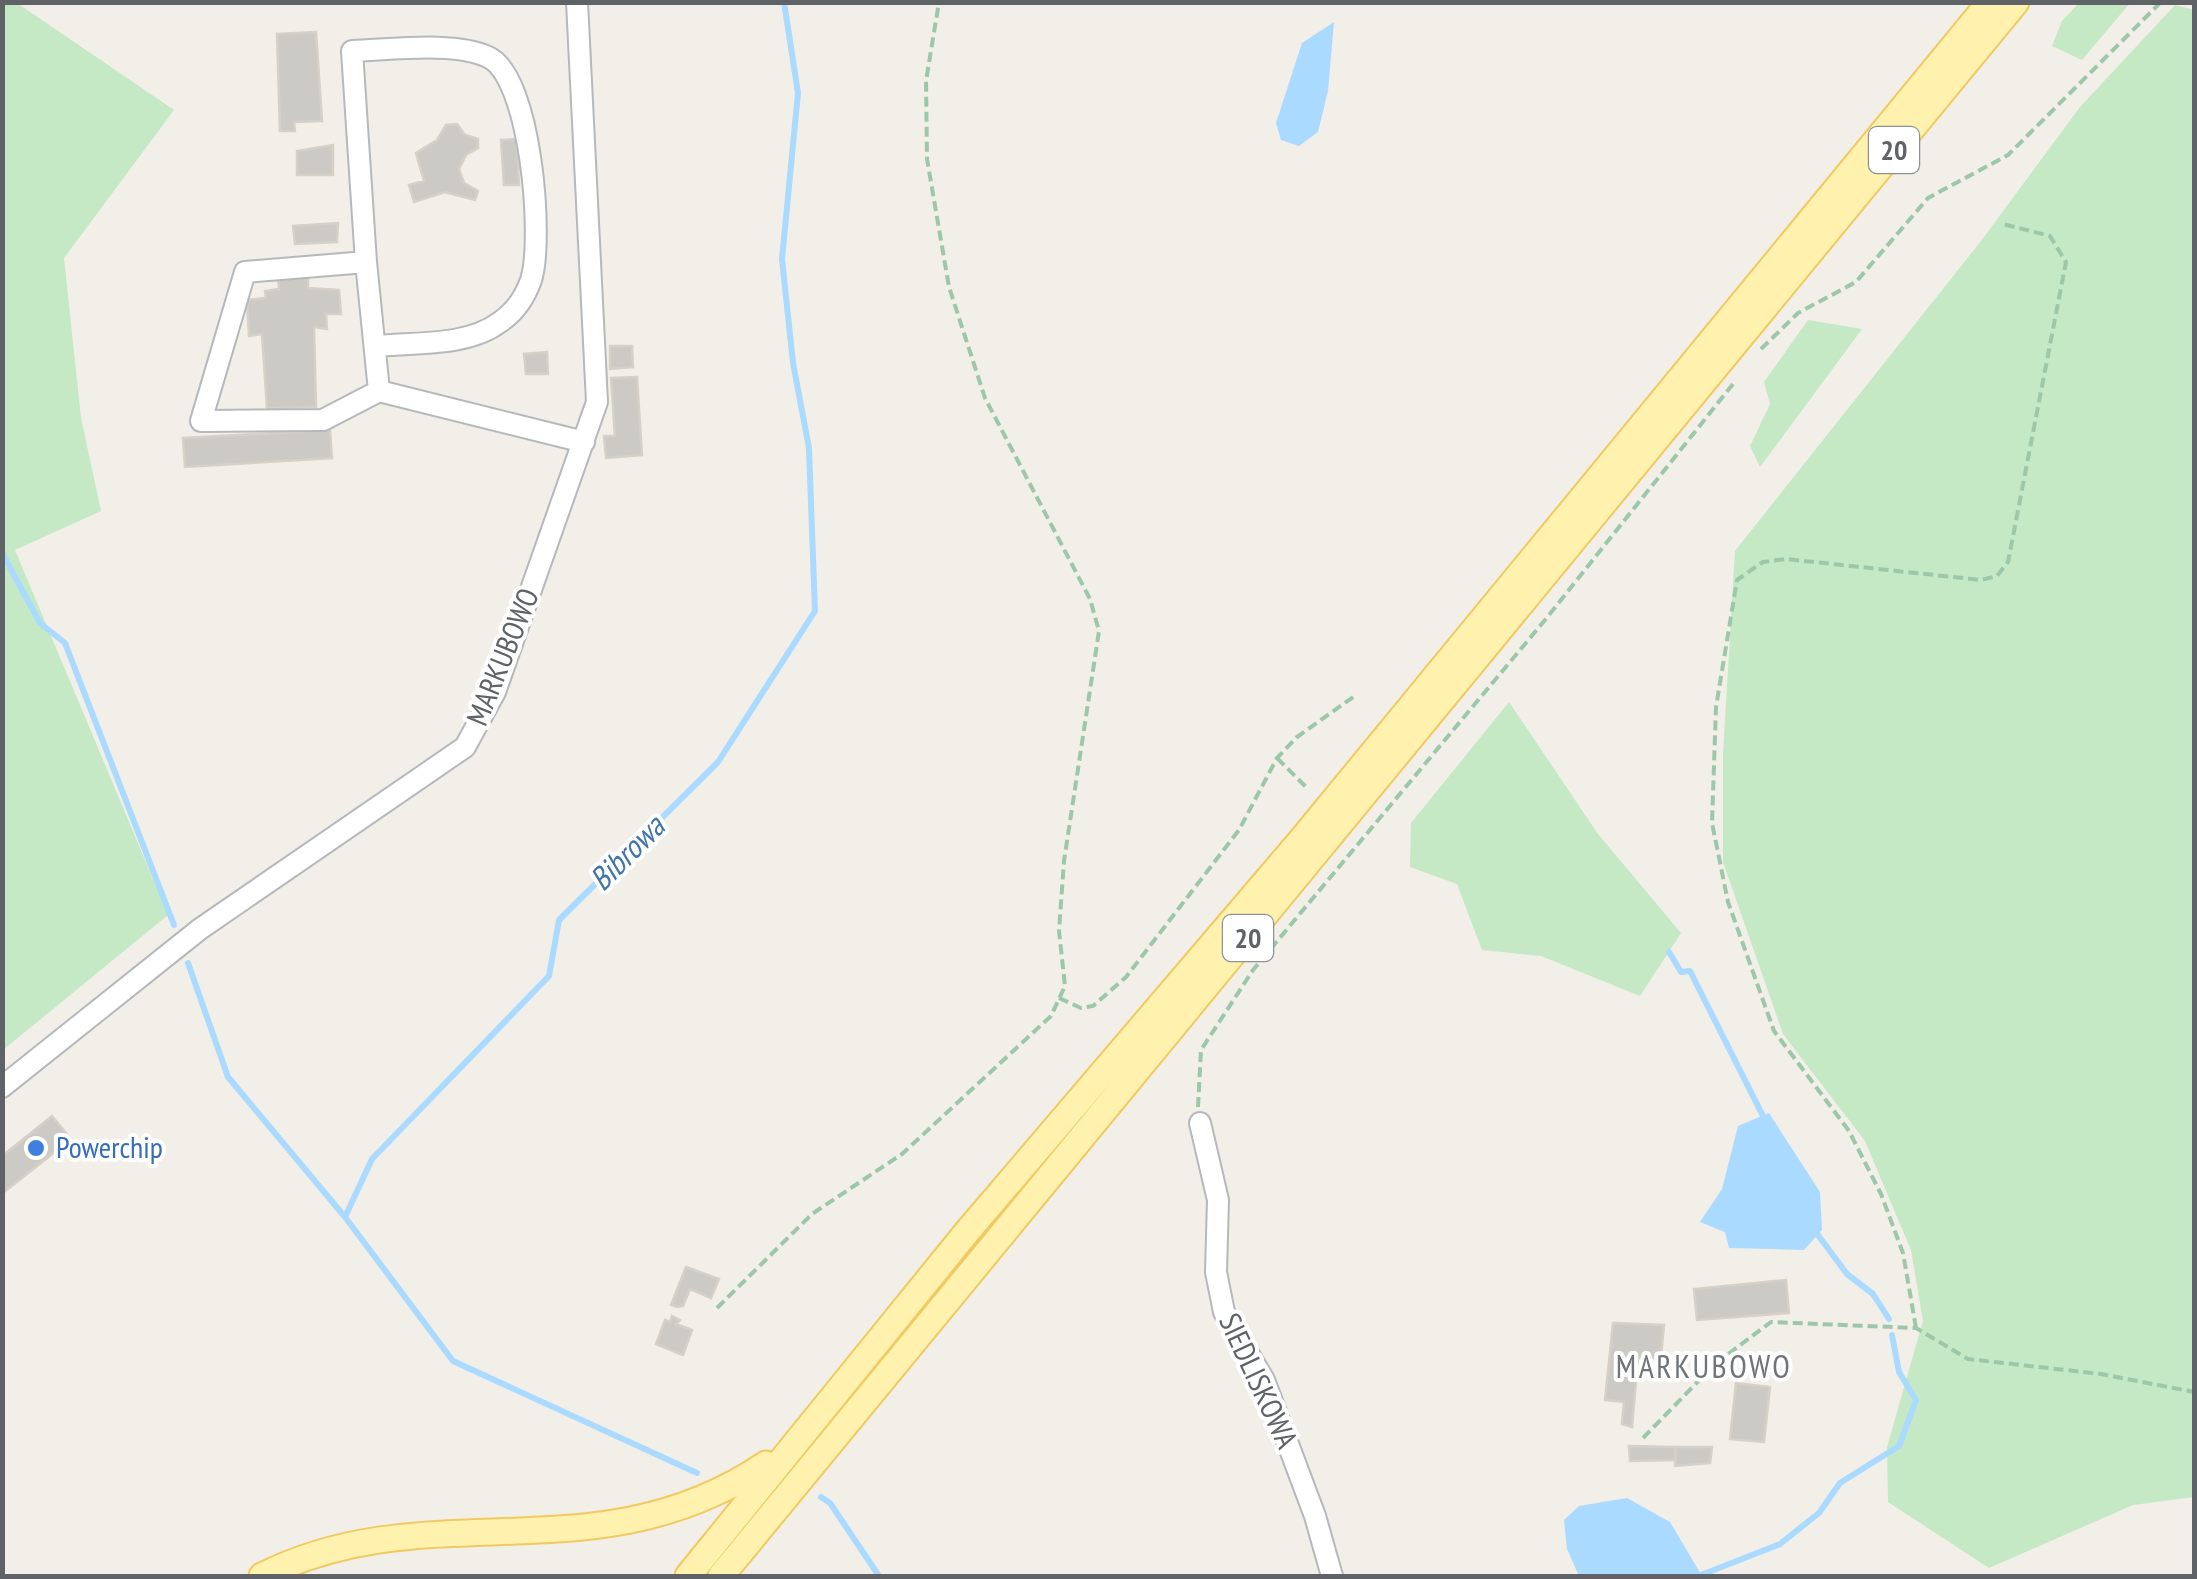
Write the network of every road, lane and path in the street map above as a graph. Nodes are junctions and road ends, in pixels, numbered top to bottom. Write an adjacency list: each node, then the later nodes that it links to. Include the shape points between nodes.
1 (577, 2): 12 (street, MARKUBOWO, via 597,402)
2 (938, 2): 16 (path, via 926,81 927,159 949,287 985,398 1090,599 1099,631 1064,861 1059,930 1065,986)
3 (1990, 2): 22 (main road, 20)
4 (2016, 2): 26 (main road, 20)
5 (2161, 2): 9 (path, via 2008,155 1928,198 1856,282 1798,313)
6 (2003, 224): 20 (path, via 2050,236 2066,262 2008,562 1997,576 1981,580 1763,562 1737,580 1716,707 1712,824 1728,902 1774,1031 1848,1131 1881,1194 1903,1253)
7 (366, 262): 8 (street); 8 (street, via 352,51 442,49 488,56 506,70 521,103 536,251 531,279 520,304 476,337); 11 (street, via 245,272 200,421 324,420)
8 (375, 346): 11 (street)
9 (1759, 352)
10 (1736, 380): 18 (path, via 1253,970 1201,1050)
11 (379, 392): 12 (street)
12 (584, 442): 17 (street, MARKUBOWO, via 557,504 522,624 465,746 200,929)
13 (1356, 695): 14 (path)
14 (1277, 758): 15 (path); 16 (path, via 1239,830 1126,977 1093,1006)
15 (1306, 787)
16 (1059, 998): 19 (path, via 1051,1016 902,1154 812,1214)
17 (2, 1087)
18 (1200, 1123): 27 (street, SIEDLISKOWA, via 1218,1200 1216,1272 1224,1312 1264,1380)
19 (716, 1308)
20 (1916, 1328): 21 (path, via 1968,1359); 23 (path, via 1771,1322 1715,1364)
21 (2194, 1392)
22 (830, 1399): 24 (main road, via 740,1486 643,1536 564,1546 371,1546 314,1556); 25 (main road, 20)
23 (1643, 1438)
24 (262, 1576)
25 (688, 1576)
26 (720, 1576)
27 (1332, 1576)

